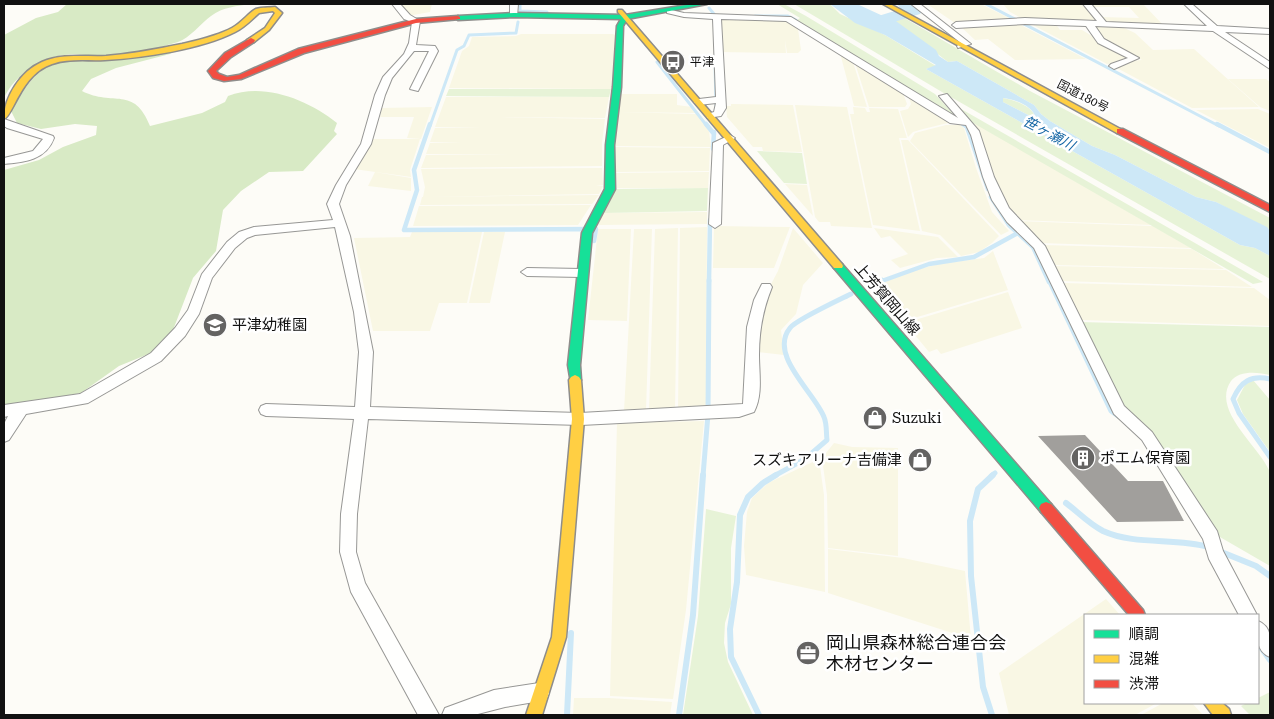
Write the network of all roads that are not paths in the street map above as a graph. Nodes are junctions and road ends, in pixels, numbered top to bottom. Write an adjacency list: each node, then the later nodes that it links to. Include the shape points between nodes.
1 (396, 4): 13 (street, via 407,17)
2 (614, 4): 11 (main road, 上芳賀岡山線)
3 (704, 4): 10 (main road)
4 (886, 4): 19 (main road, 国道180号)
5 (915, 4): 15 (street); 19 (street)
6 (1087, 4): 16 (street)
7 (1188, 4): 17 (street)
8 (261, 6): 13 (main road, via 279,13 276,22 245,41 216,65 212,71 216,76 227,79 241,77 301,51); 28 (main road, via 245,24 206,39 108,58 60,58 43,64 14,92)
9 (514, 9): 11 (main road); 13 (main road)
10 (670, 11): 11 (main road); 12 (street)
11 (625, 17): 26 (main road, 上芳賀岡山線); 37 (main road, via 620,26 610,145 610,189 589,230)
12 (715, 17): 27 (street, via 720,108 718,114); 29 (street, via 788,19)
13 (416, 21): 20 (street)
14 (1088, 23): 15 (street, via 1016,21); 16 (street); 21 (street, via 1101,41 1135,58)
15 (956, 24): 19 (street, via 968,41)
16 (1104, 25): 17 (street)
17 (1215, 29): 18 (street); 22 (street)
18 (1270, 31)
19 (964, 45): 33 (main road, 国道180号)
20 (410, 48): 23 (street, via 432,48 434,51); 34 (street, via 408,55 388,77 366,144 333,204)
21 (1114, 66)
22 (1270, 66)
23 (415, 89)
24 (944, 96): 29 (street)
25 (715, 100): 26 (street)
26 (699, 102): 27 (main road, 上芳賀岡山線)
27 (710, 116): 31 (main road, 上芳賀岡山線)
28 (4, 118)
29 (960, 121): 45 (street, via 972,126 986,172 1004,214 1039,246 1119,410 1147,436 1211,536)
30 (4, 122): 32 (street, via 49,138 47,146 38,153)
31 (730, 138): 35 (street, via 718,143); 46 (main road, 上芳賀岡山線)
32 (4, 161)
33 (1270, 210)
34 (341, 223): 39 (street, via 254,231 243,235 206,277 194,311 180,332 156,357 83,399); 42 (street, via 366,352)
35 (715, 224)
36 (527, 272): 37 (street)
37 (582, 273): 43 (main road, via 574,365)
38 (766, 287): 43 (street, via 754,316 749,408)
39 (21, 409): 41 (street); 44 (street)
40 (266, 410): 42 (street)
41 (4, 411)
42 (362, 412): 43 (street); 52 (street, via 348,514 348,552 357,586)
43 (582, 418): 50 (main road, via 559,637)
44 (4, 436)
45 (1214, 549): 47 (street)
46 (1137, 614)
47 (1247, 614)
48 (1259, 632): 49 (street)
49 (1270, 648)
50 (540, 693): 53 (street, via 475,704); 54 (main road)
51 (1213, 704): 55 (main road)
52 (429, 715)
53 (452, 715)
54 (534, 715)
55 (1223, 715)

